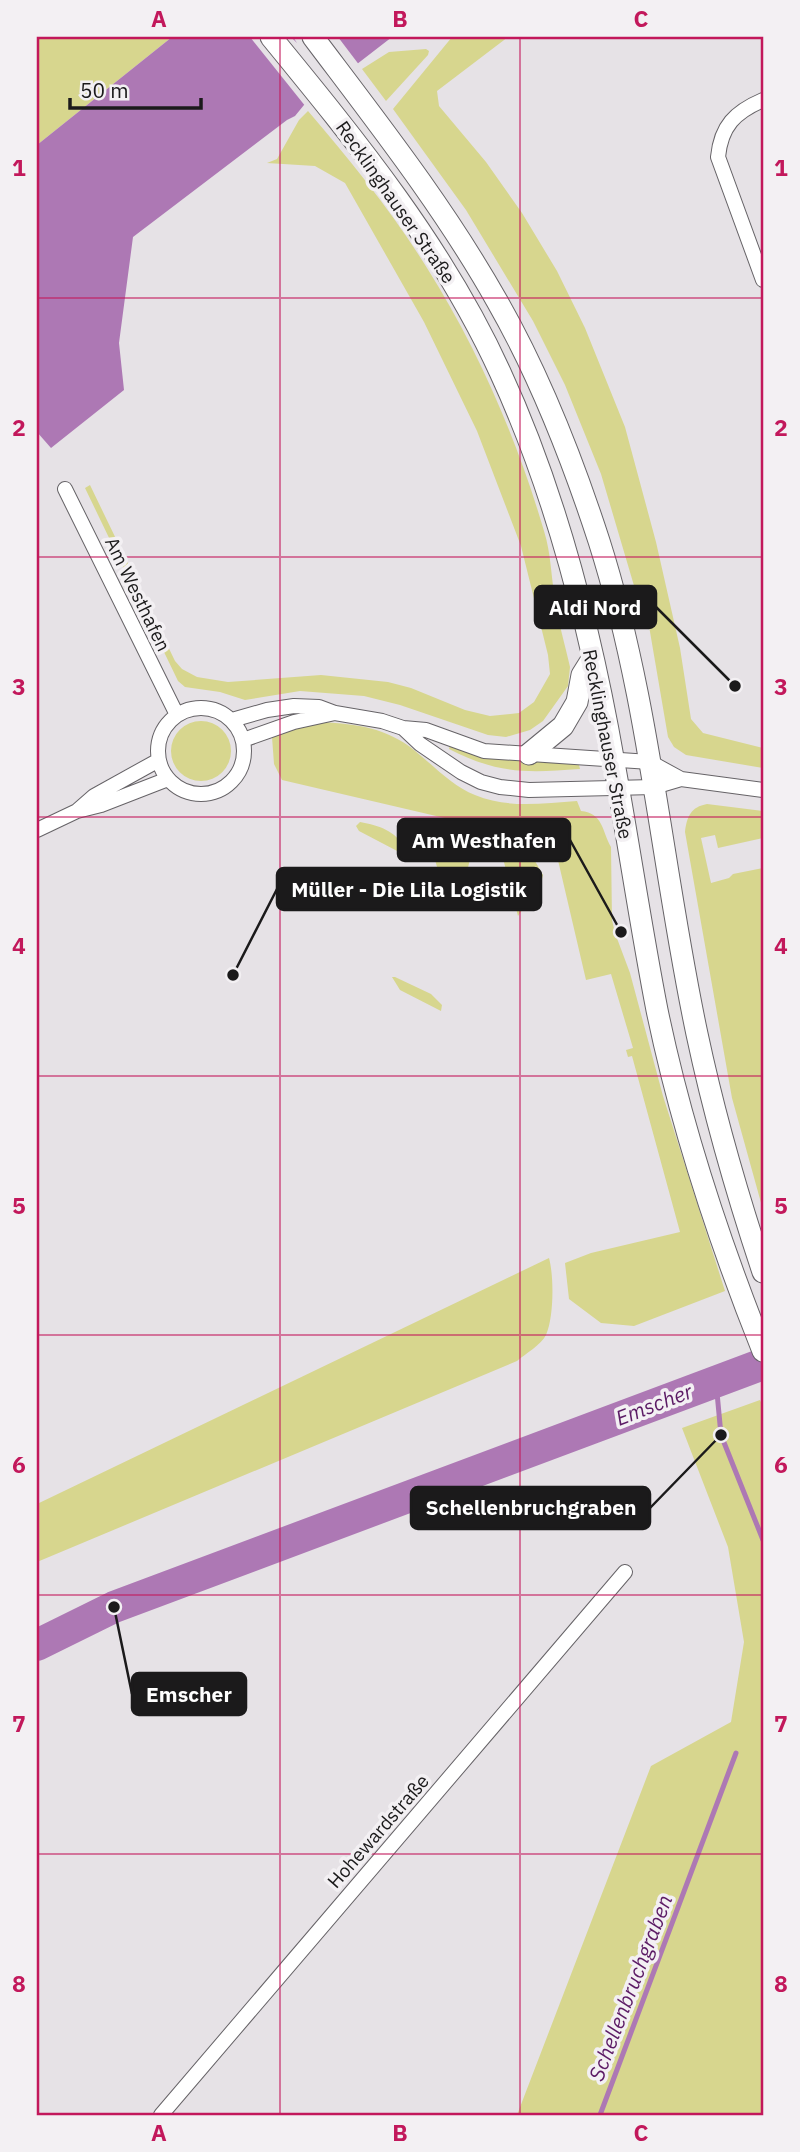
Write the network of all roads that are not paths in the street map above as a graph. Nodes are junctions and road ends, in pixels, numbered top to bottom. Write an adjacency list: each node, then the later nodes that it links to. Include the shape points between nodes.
1 (271, 37): 6 (main road, Recklinghauser Straße, via 396,194 473,317 501,374 546,490)
2 (313, 37): 15 (main road, Recklinghauser Straße, via 460,240 540,384 607,569)
3 (763, 100): 4 (street, via 733,118 720,138 718,157)
4 (763, 280)
5 (65, 489): 8 (street, Am Westhafen)
6 (592, 659): 12 (main road, via 563,726); 13 (main road, Recklinghauser Straße)
7 (335, 713): 9 (street, via 294,706); 10 (street); 11 (street)
8 (177, 715): 9 (street, via 206,708); 14 (street, via 161,735)
9 (232, 720): 11 (street)
10 (404, 728): 12 (street, via 426,730 484,751); 18 (street, via 481,782 529,790)
11 (243, 740): 16 (street, via 237,775 227,785 202,794)
12 (529, 754): 13 (street)
13 (613, 758): 15 (street); 18 (main road, Recklinghauser Straße)
14 (159, 760): 16 (street); 21 (street, via 94,796)
15 (650, 762): 17 (street); 19 (main road, Recklinghauser Straße)
16 (168, 779): 21 (street)
17 (681, 779): 19 (street); 20 (street)
18 (618, 786): 19 (street); 24 (main road, Recklinghauser Straße, via 650,974 681,1106)
19 (654, 786): 23 (main road, Recklinghauser Straße, via 697,1032 726,1153)
20 (763, 790)
21 (77, 811): 22 (street)
22 (37, 830)
23 (763, 1272)
24 (763, 1351)
25 (625, 1572): 26 (street, Hohewardstraße)
26 (161, 2115)

